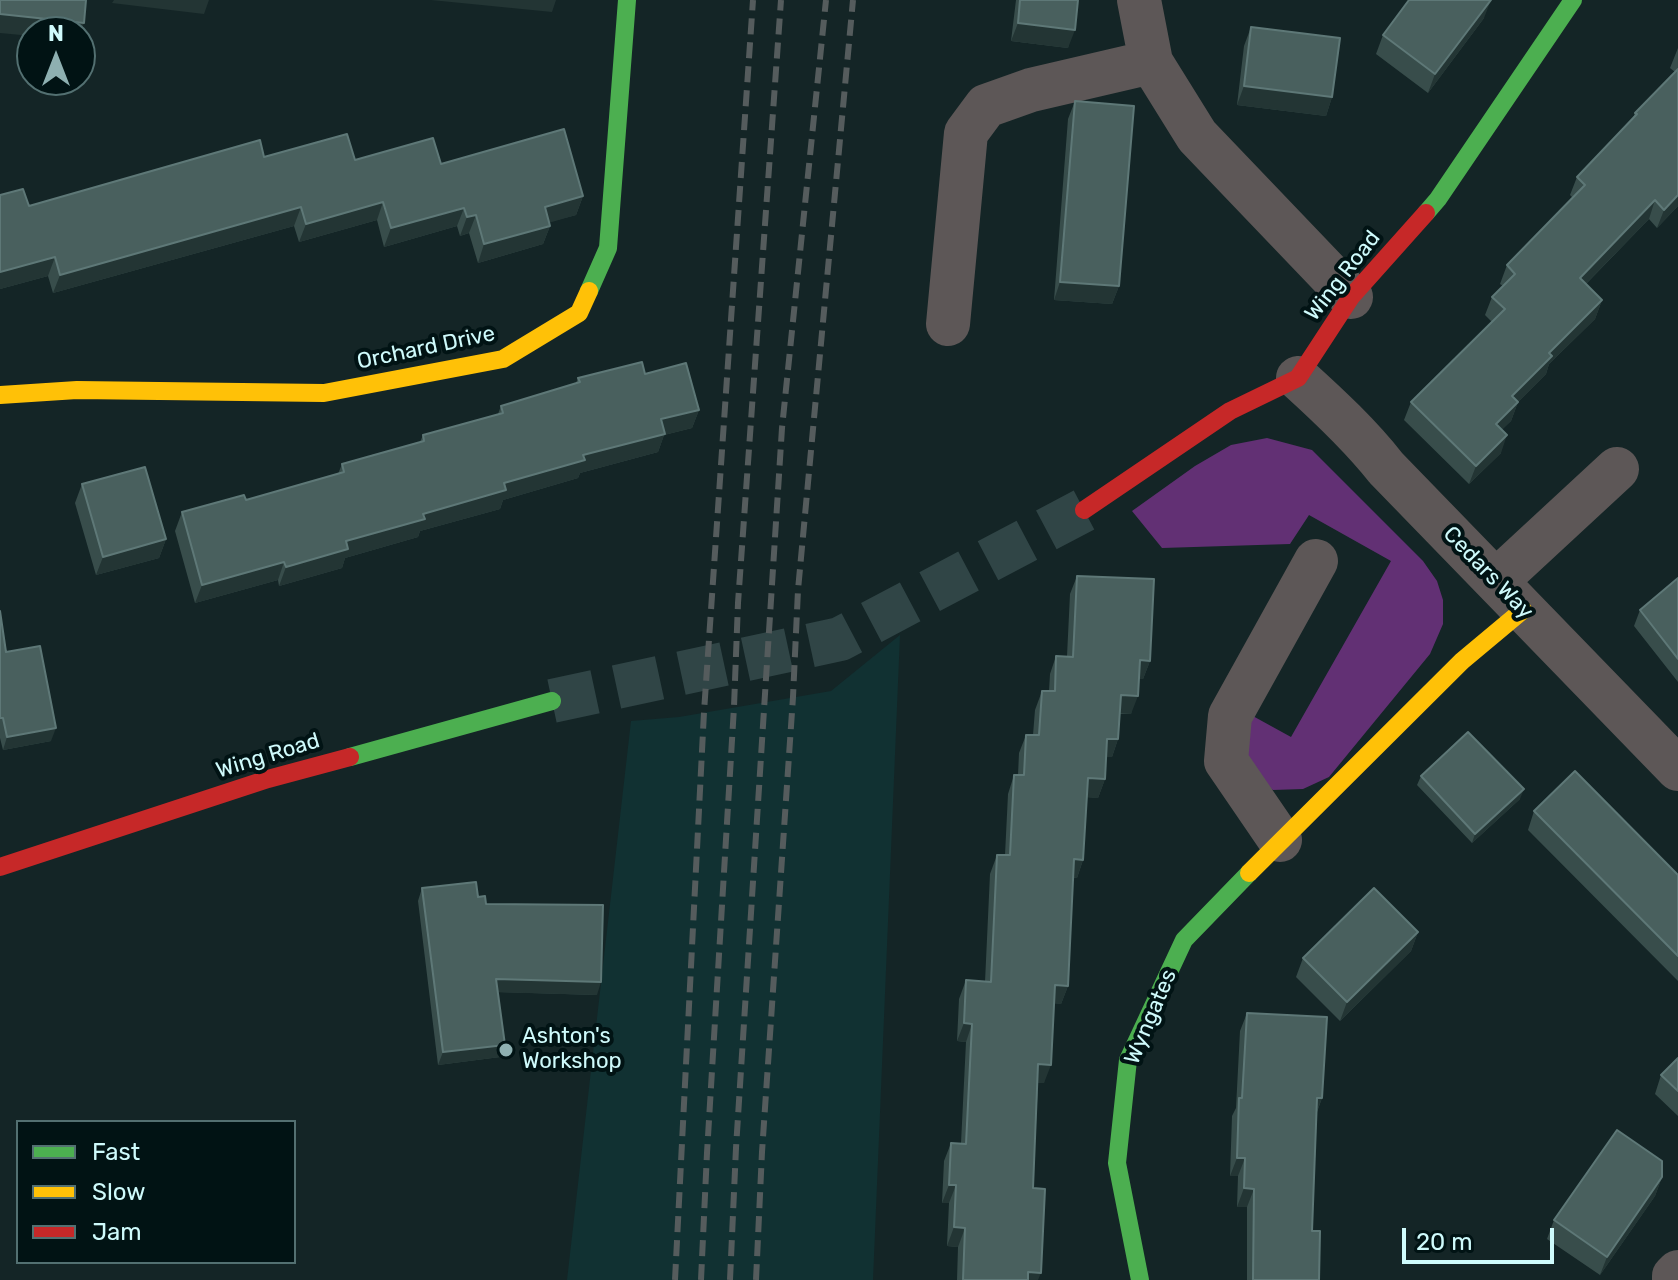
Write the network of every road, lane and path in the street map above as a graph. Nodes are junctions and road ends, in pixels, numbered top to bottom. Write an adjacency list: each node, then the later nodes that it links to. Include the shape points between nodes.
1 (627, 0): 8 (street, Orchard Drive, via 608,248 579,313 503,359 324,393 77,390)
2 (1139, 0): 4 (street)
3 (1573, 0): 5 (street, Wing Road, via 1438,199)
4 (1151, 62): 5 (street, via 1197,136); 6 (street, via 986,106 966,133)
5 (1351, 297): 7 (street, Wing Road)
6 (948, 324)
7 (1298, 378): 10 (street, via 1230,411); 12 (street, Cedars Way)
8 (0, 395)
9 (1617, 469): 12 (street)
10 (1084, 510)
11 (1316, 561): 15 (street, via 1230,716 1226,761)
12 (1510, 596): 14 (street, Cedars Way); 15 (street, Wyngates, via 1462,661)
13 (552, 701): 16 (street, Wing Road, via 268,779)
14 (1678, 769)
15 (1280, 840): 18 (street, Wyngates, via 1184,940 1128,1060 1117,1163)
16 (0, 867)
17 (1678, 1272): 19 (street)
18 (1140, 1280)
19 (1674, 1280)

